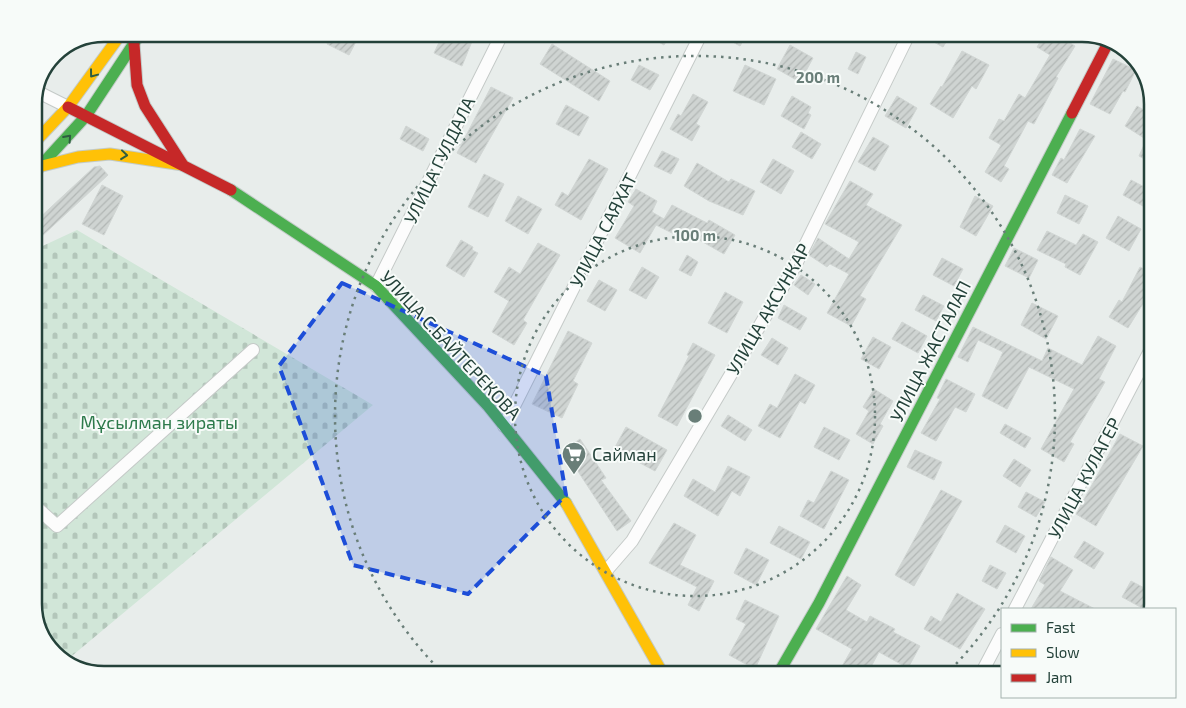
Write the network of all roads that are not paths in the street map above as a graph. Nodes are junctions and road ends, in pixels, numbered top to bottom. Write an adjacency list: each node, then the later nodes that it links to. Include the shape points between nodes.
1 (115, 42): 9 (main road, one-way to 9)
2 (135, 42): 10 (main road)
3 (137, 42): 13 (main road, via 137,85 145,106)
4 (498, 42): 15 (street, УЛИЦА ГУЛДАЛА)
5 (697, 42): 18 (street, УЛИЦА САЯХАТ)
6 (905, 42): 20 (street, УЛИЦА АКСУНКАР, via 794,268 632,541)
7 (1106, 47): 24 (main road, УЛИЦА ЖАСТАЛАП, via 824,595)
8 (44, 95): 9 (street)
9 (68, 107): 10 (main road, УЛИЦА С.БАЙТЕРЕКОВА); 11 (main road)
10 (86, 116): 12 (main road, one-way to 10); 13 (main road, УЛИЦА С.БАЙТЕРЕКОВА)
11 (43, 133)
12 (43, 164)
13 (183, 165): 14 (main road, one-way to 13, via 78,157 110,154); 15 (main road, УЛИЦА С.БАЙТЕРЕКОВА, via 242,195)
14 (43, 168)
15 (376, 286): 18 (main road, УЛИЦА С.БАЙТЕРЕКОВА)
16 (254, 350): 19 (street, via 58,526)
17 (1144, 363): 21 (street, УЛИЦА КУЛАГЕР)
18 (504, 426): 20 (main road, УЛИЦА С.БАЙТЕРЕКОВА, via 570,508)
19 (43, 513)
20 (606, 571): 23 (main road, УЛИЦА С.БАЙТЕРЕКОВА)
21 (1016, 608)
22 (1001, 636): 25 (street)
23 (659, 666)
24 (783, 666)
25 (985, 666)

